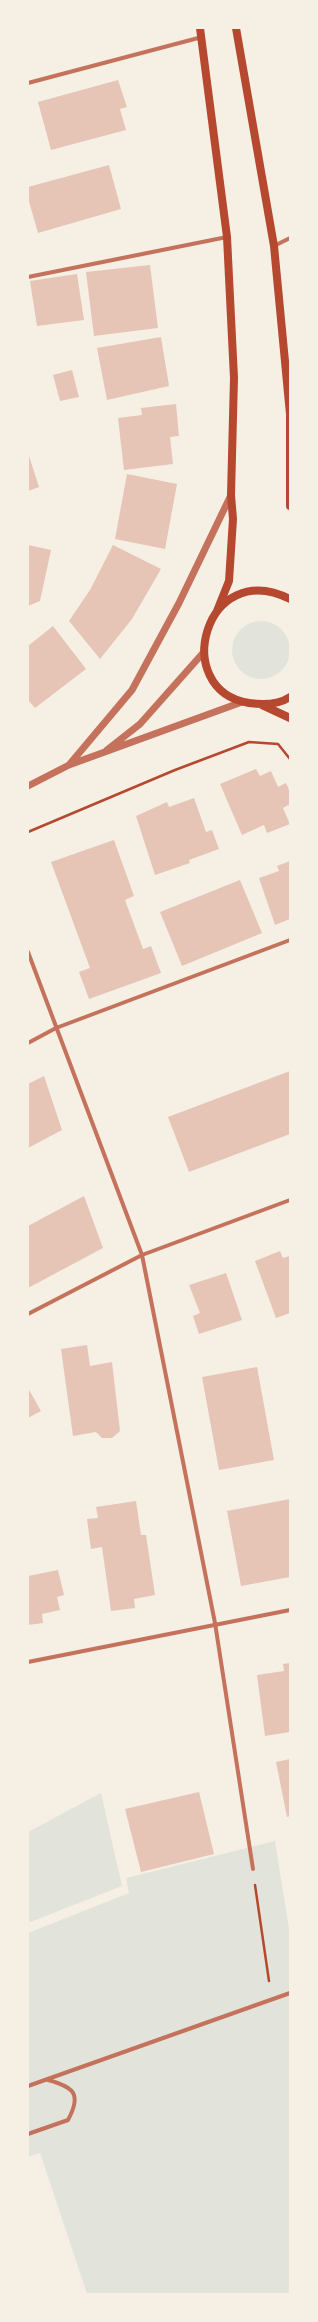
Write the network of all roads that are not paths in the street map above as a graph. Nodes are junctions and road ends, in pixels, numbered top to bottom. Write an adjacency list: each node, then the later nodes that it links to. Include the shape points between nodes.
1 (200, 28): 3 (main road)
2 (236, 28): 7 (main road)
3 (202, 37): 4 (street); 5 (main road)
4 (28, 83)
5 (227, 237): 8 (street); 9 (main road, via 234,378)
6 (290, 238): 7 (street)
7 (274, 246): 10 (main road, via 290,414)
8 (28, 277)
9 (231, 495): 12 (main road, via 233,519 229,581); 19 (street, via 182,596 132,690)
10 (290, 506)
11 (290, 599): 12 (main road, via 267,591 254,591 227,602)
12 (217, 611): 13 (main road, via 208,624 204,638)
13 (204, 653): 15 (main road, via 206,666 216,683 230,696); 18 (street, via 140,724)
14 (290, 697): 16 (main road)
15 (242, 702): 16 (main road); 18 (street)
16 (261, 705): 17 (main road)
17 (290, 718)
18 (102, 754): 19 (street)
19 (69, 765): 20 (street)
20 (28, 786)
21 (290, 940): 23 (street)
22 (28, 952): 23 (street)
23 (56, 1028): 24 (street); 26 (street)
24 (28, 1043)
25 (290, 1200): 26 (street)
26 (142, 1255): 27 (street); 29 (street)
27 (28, 1314)
28 (290, 1610): 29 (street)
29 (215, 1623): 30 (street); 31 (street)
30 (28, 1662)
31 (253, 1869)
32 (290, 1992): 33 (street)
33 (48, 2080): 34 (street); 35 (street, via 67,2085 74,2092 75,2106 68,2120)
34 (28, 2086)
35 (28, 2134)

